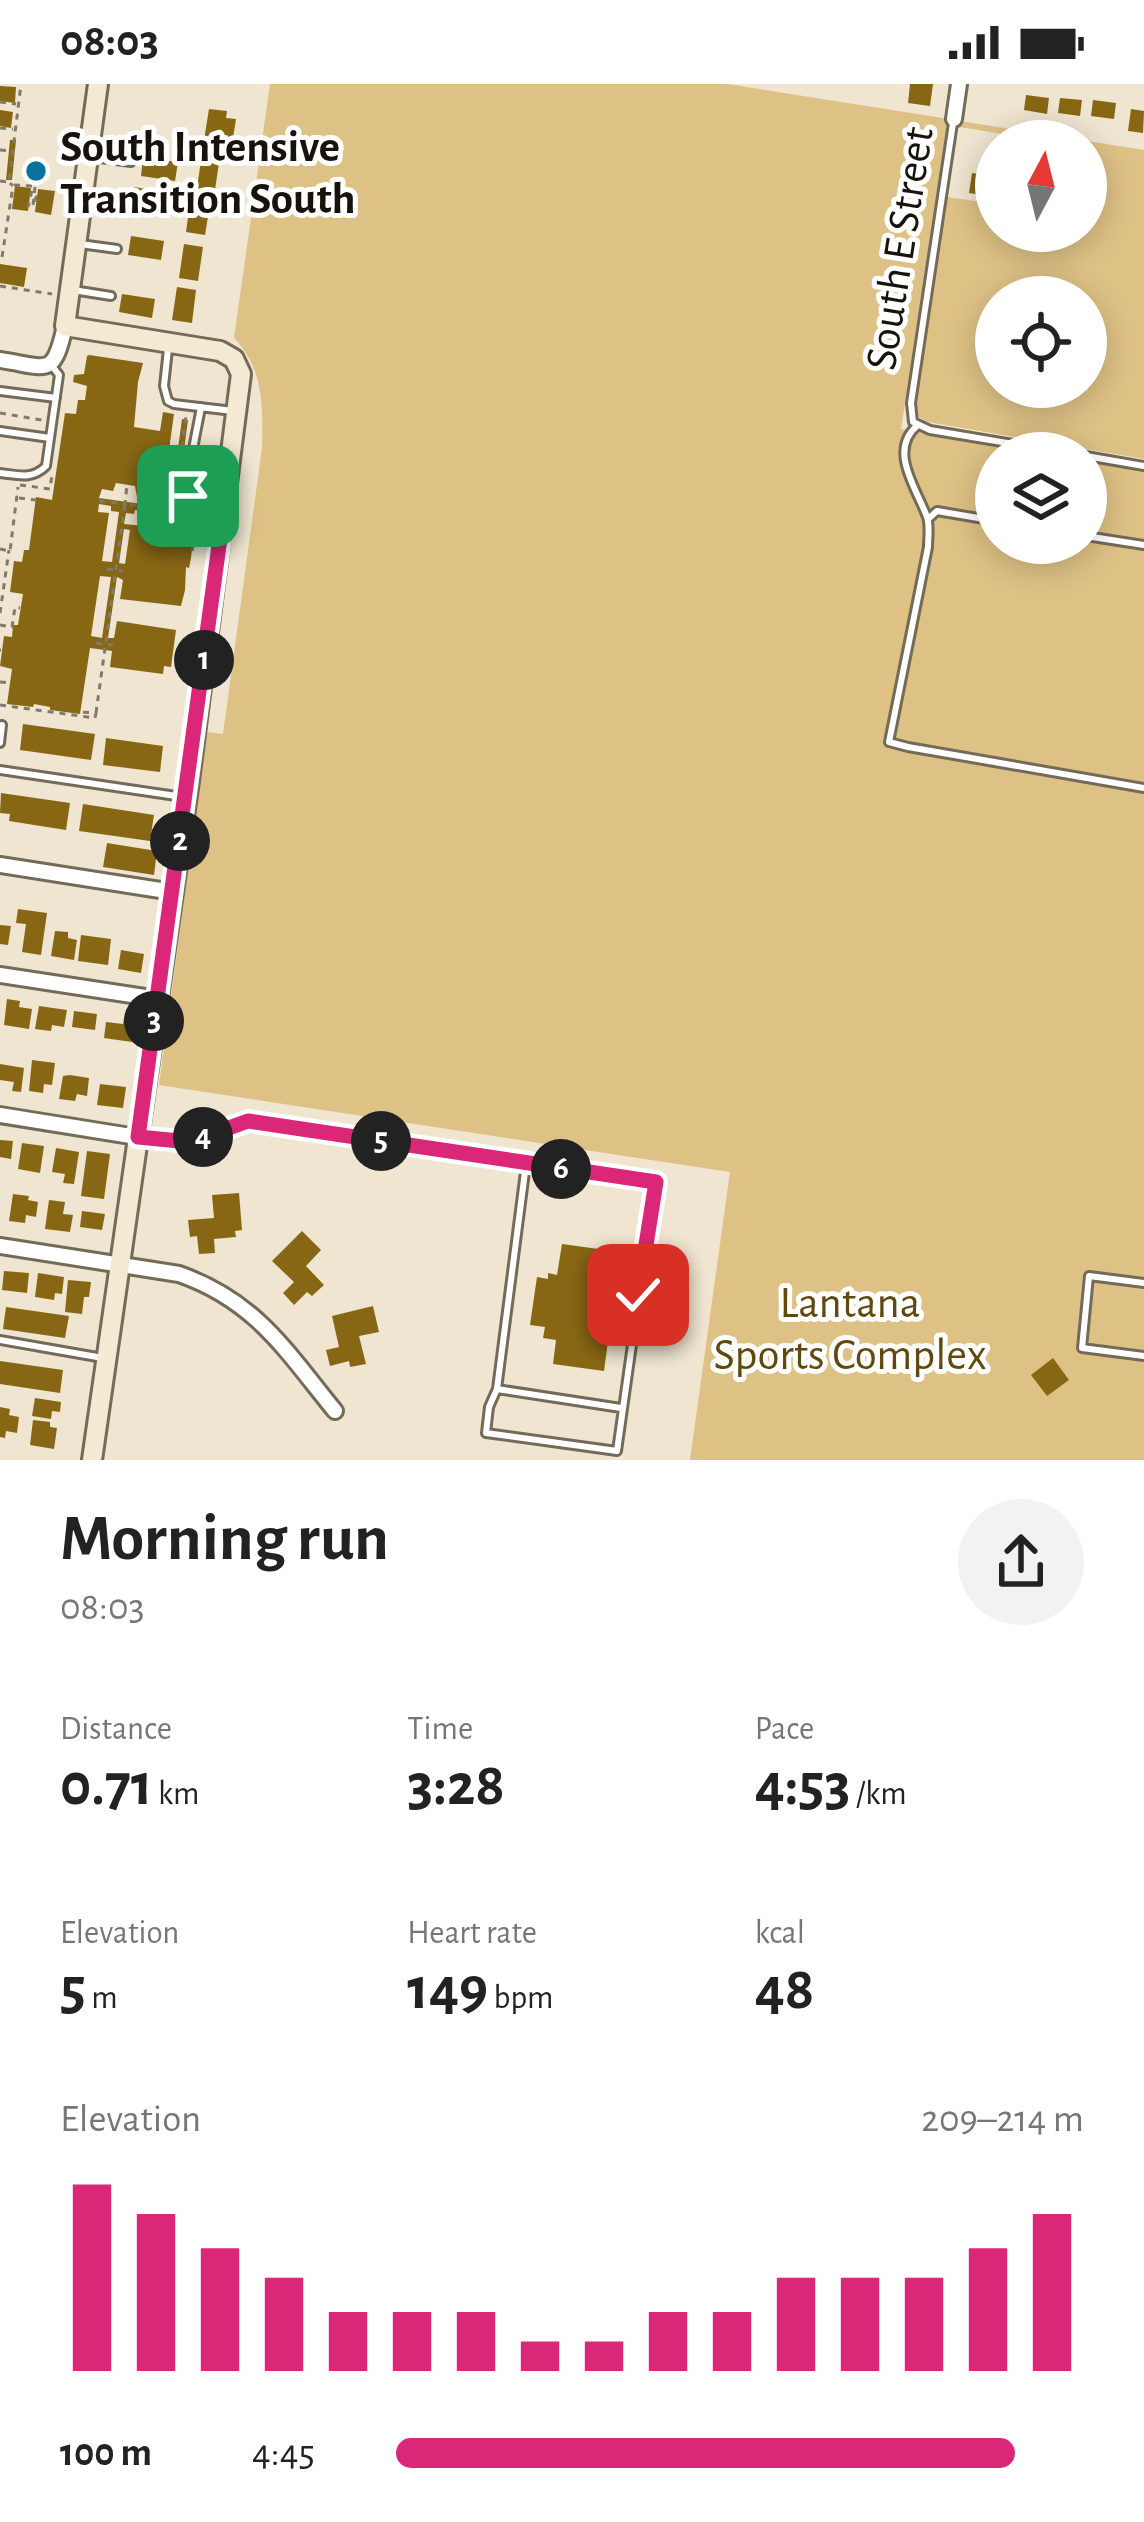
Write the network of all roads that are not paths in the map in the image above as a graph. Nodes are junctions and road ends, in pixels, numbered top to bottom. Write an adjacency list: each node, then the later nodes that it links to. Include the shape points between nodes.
1 (98, 84): 4 (street)
2 (959, 84): 3 (street, South E Street)
3 (954, 119): 20 (lane, South E Street, via 910,403)
4 (88, 157): 5 (lane); 6 (street)
5 (131, 162)
6 (82, 203): 7 (lane); 8 (street)
7 (123, 209)
8 (76, 244): 9 (lane); 10 (street)
9 (117, 249)
10 (62, 292): 11 (lane); 12 (street)
11 (111, 296)
12 (64, 326): 13 (street); 15 (street)
13 (169, 343): 18 (lane, via 164,394 174,404); 19 (street, via 234,358 241,374)
14 (0, 360): 15 (street)
15 (51, 364): 17 (lane)
16 (0, 391): 17 (lane)
17 (56, 398): 22 (lane)
18 (200, 407): 19 (lane); 29 (lane, via 190,508)
19 (236, 411): 29 (street)
20 (915, 424): 23 (lane); 28 (lane, South E Street, via 904,462)
21 (0, 431): 22 (lane)
22 (50, 438): 26 (lane, via 39,473)
23 (975, 438)
24 (1107, 460): 25 (lane)
25 (1144, 466)
26 (0, 473)
27 (975, 517): 28 (lane, via 937,511)
28 (928, 519): 35 (lane, via 889,742)
29 (221, 531): 36 (street)
30 (1107, 539): 31 (lane)
31 (1144, 545)
32 (2, 725): 33 (lane)
33 (0, 743)
34 (0, 770): 36 (lane)
35 (1144, 788)
36 (186, 798): 38 (street)
37 (0, 865): 38 (street)
38 (172, 892): 40 (street)
39 (0, 975): 40 (street)
40 (158, 999): 42 (street)
41 (0, 1115): 42 (street)
42 (138, 1137): 43 (street, via 190,1142 248,1121); 45 (street)
43 (526, 1163): 50 (lane); 51 (lane, via 656,1182)
44 (0, 1246): 45 (street)
45 (120, 1264): 49 (street); 52 (street, via 179,1274 239,1303)
46 (1144, 1283): 48 (lane, via 1089,1276 1082,1348)
47 (0, 1340): 49 (lane)
48 (1144, 1356)
49 (106, 1359): 53 (street)
50 (497, 1389): 51 (lane); 51 (lane, via 486,1433 617,1451)
51 (621, 1408)
52 (335, 1411)
53 (92, 1460)

